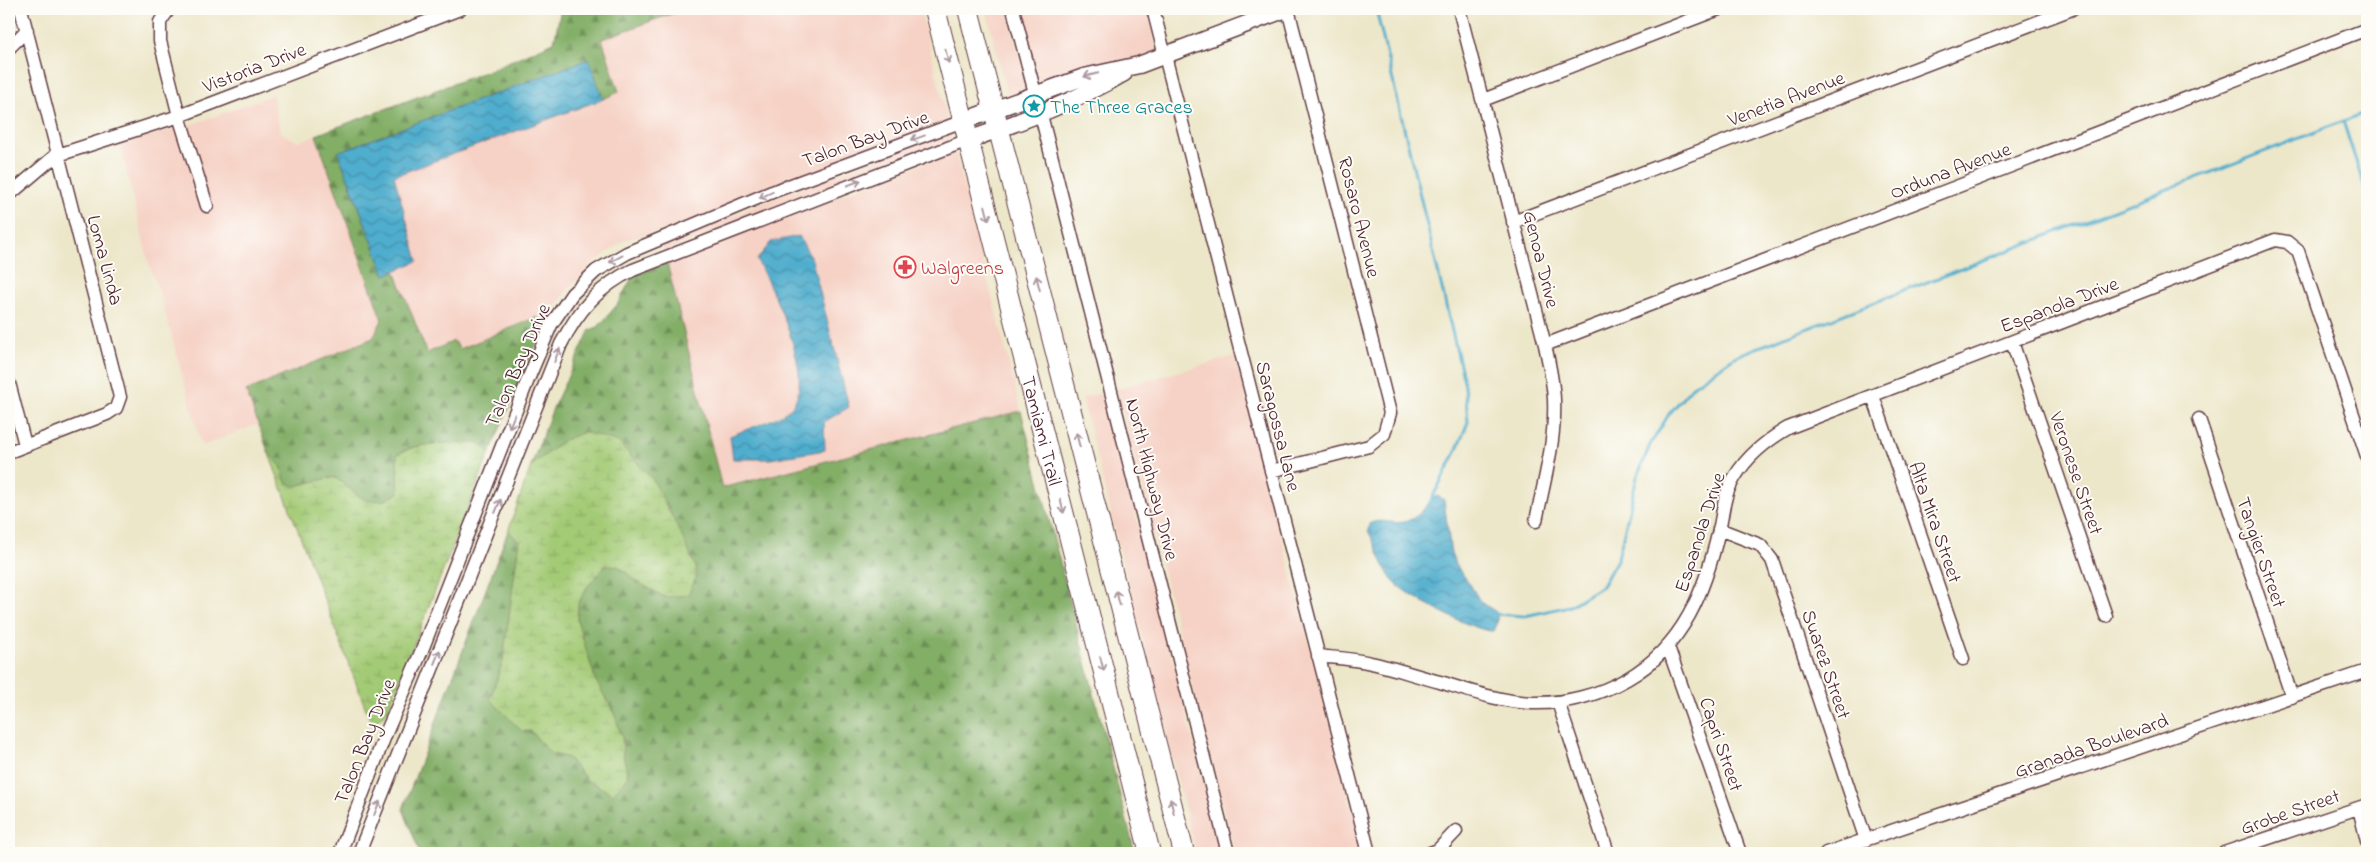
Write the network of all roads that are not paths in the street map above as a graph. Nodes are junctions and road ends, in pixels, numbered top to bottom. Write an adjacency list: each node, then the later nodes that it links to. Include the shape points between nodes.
1 (22, 9): 13 (street, Loma Linda)
2 (169, 9): 21 (street, via 160,22 159,34)
3 (460, 9): 21 (street, Vistoria Drive)
4 (934, 9): 22 (main road, Tamiami Trail, one-way to 22)
5 (968, 9): 19 (main road, Tamiami Trail)
6 (1013, 9): 17 (street)
7 (1153, 9): 15 (street, Saragossa Lane)
8 (1287, 9): 15 (street); 36 (street, Rosaro Avenue, via 1388,404 1389,422 1384,434 1365,448)
9 (1459, 9): 18 (street, Genoa Drive)
10 (1719, 9): 18 (street)
11 (2072, 9): 27 (street, Venetia Avenue)
12 (2367, 29): 29 (street, Orduna Avenue)
13 (27, 30): 14 (street); 24 (street, Loma Linda)
14 (9, 48)
15 (1165, 55): 16 (street); 36 (street, Saragossa Lane)
16 (1139, 65): 17 (street, one-way to 17, via 1084,77); 20 (street)
17 (1035, 93): 19 (street)
18 (1483, 100): 27 (street, Genoa Drive)
19 (994, 110): 22 (street); 23 (main road, Tamiami Trail)
20 (1041, 115): 23 (street); 54 (street, North Highway Drive)
21 (179, 116): 24 (street, Vistoria Drive); 26 (street)
22 (966, 130): 23 (street); 50 (street, Talon Bay Drive, one-way to 50, via 772,192 627,253 596,271 572,294 551,324); 51 (street, Talon Bay Drive, one-way to 22, via 561,344 584,307 612,282 633,270); 52 (main road, Tamiami Trail, one-way to 52)
23 (999, 130): 53 (main road, Tamiami Trail, one-way to 23)
24 (59, 154): 25 (street, Vistoria Drive); 33 (street, Loma Linda, via 120,397 116,408 107,414)
25 (9, 196)
26 (207, 206)
27 (1513, 222): 29 (street, Genoa Drive)
28 (2012, 342): 31 (street, Espanola Drive); 35 (street, Espanola Drive, via 2275,240 2287,242 2298,252); 39 (street, Veronese Street)
29 (1545, 345): 37 (street, Genoa Drive, via 1553,385 1554,413 1552,442)
30 (9, 383): 33 (street)
31 (1873, 396): 38 (street, Espanola Drive, via 1788,428 1760,446 1744,463 1729,487); 42 (street, Alta Mira Street)
32 (2199, 419): 44 (street, Tangier Street)
33 (25, 446): 34 (street, Loma Linda)
34 (9, 452)
35 (2367, 456)
36 (1271, 471): 41 (street, Saragossa Lane)
37 (1536, 521)
38 (1719, 529): 40 (street, Espanola Drive, via 1695,606); 48 (street, Suarez Street, via 1760,545 1772,560)
39 (2106, 616)
40 (1668, 647): 45 (street, Espanola Drive, via 1616,686); 58 (street, Capri Street)
41 (1318, 656): 45 (street, Espanola Drive, via 1371,663 1507,700); 55 (street, Saragossa Lane)
42 (1963, 660)
43 (2367, 671): 44 (street, Granada Boulevard)
44 (2292, 697): 48 (street, Granada Boulevard)
45 (1558, 702): 57 (street)
46 (2363, 807): 49 (street); 60 (street, Grobe Street)
47 (1456, 831): 56 (street, via 1438,850)
48 (1866, 840): 59 (street, Granada Boulevard)
49 (2367, 841)
50 (340, 853)
51 (359, 853)
52 (1150, 853)
53 (1184, 853)
54 (1228, 853)
55 (1369, 853)
56 (1430, 853)
57 (1608, 853)
58 (1740, 853)
59 (1826, 853)
60 (2224, 853)

